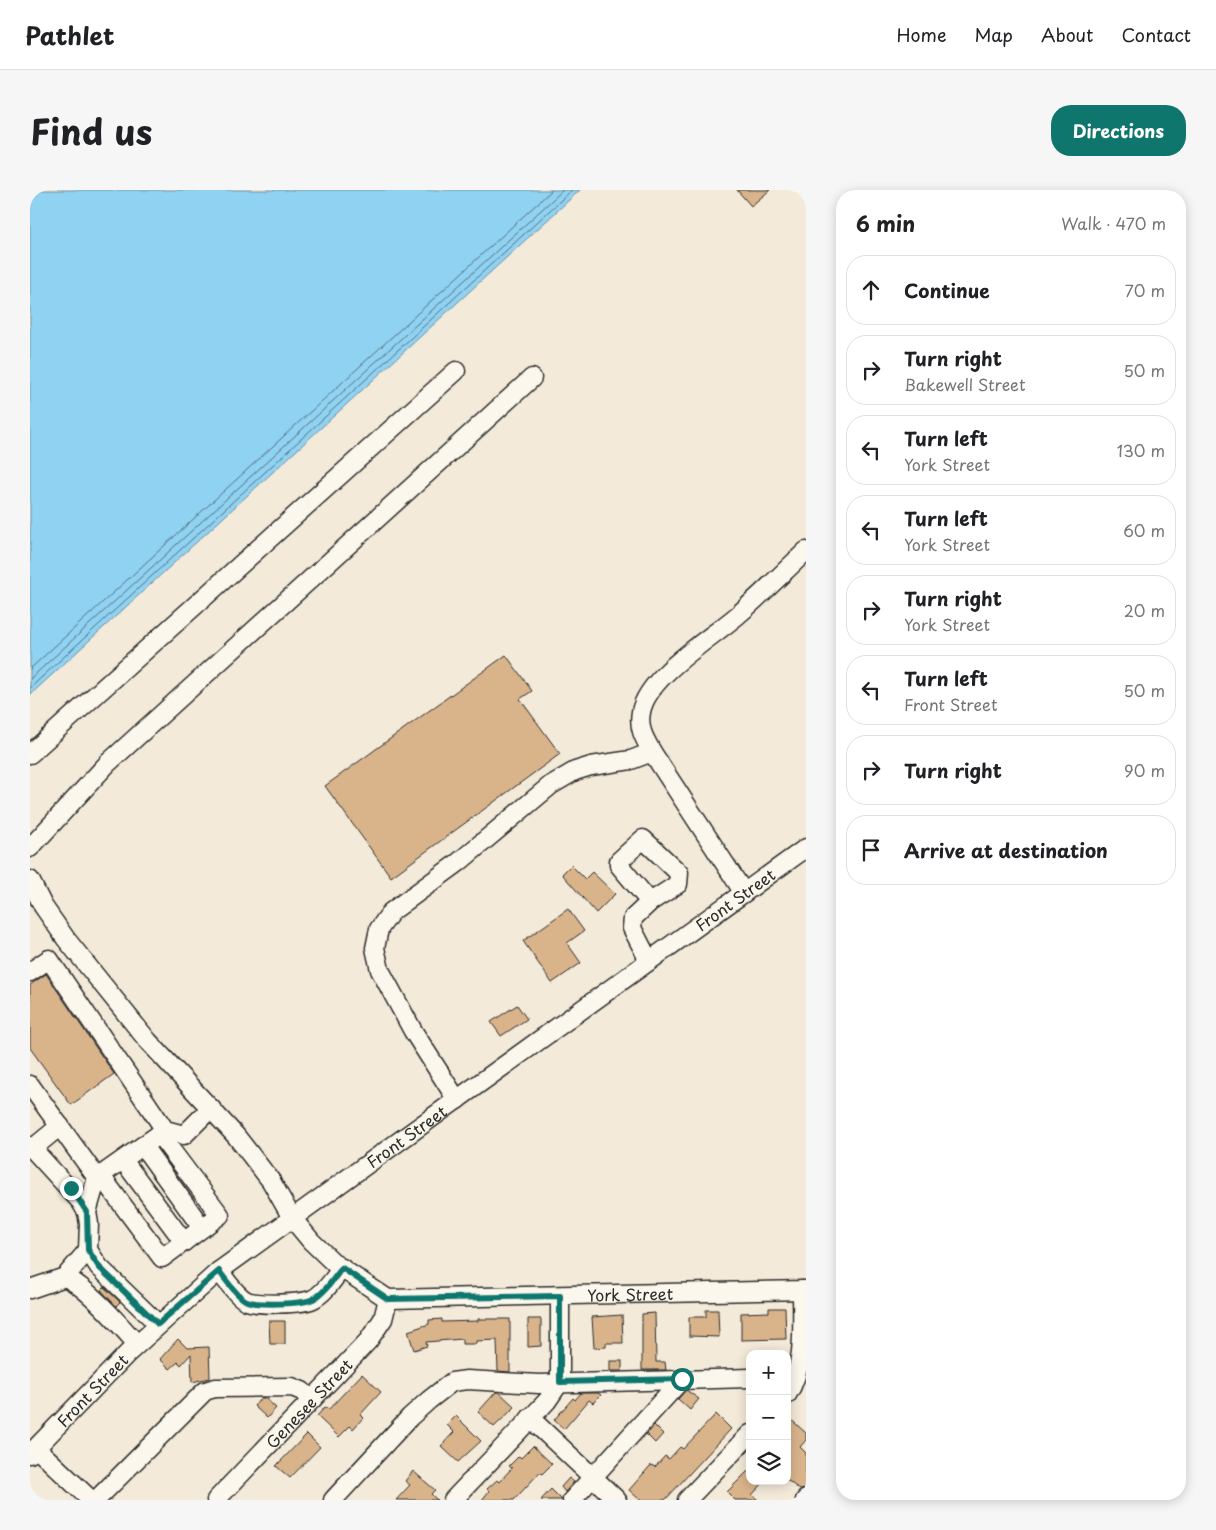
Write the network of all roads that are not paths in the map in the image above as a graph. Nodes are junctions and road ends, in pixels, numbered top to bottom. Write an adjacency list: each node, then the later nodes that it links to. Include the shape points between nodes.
1 (456, 371): 5 (street)
2 (532, 378): 6 (street, via 108,763)
3 (806, 551): 4 (street, via 739,614 682,658 650,691 641,711 640,731)
4 (652, 752): 9 (street); 14 (street, via 631,760 591,766 551,785 459,862 391,912 379,929 376,948 380,970)
5 (30, 754)
6 (30, 848)
7 (806, 848): 9 (street, Front Street)
8 (30, 880): 15 (street, via 43,906 109,993 148,1041)
9 (744, 893): 11 (street, Front Street)
10 (650, 902): 11 (street, via 632,923)
11 (649, 961): 14 (street, Front Street)
12 (30, 972): 17 (street, via 49,959)
13 (30, 1086): 16 (street)
14 (456, 1100): 23 (street, Front Street)
15 (211, 1108): 17 (street, via 184,1135); 23 (street, via 271,1181)
16 (60, 1126): 19 (street); 21 (street)
17 (162, 1132): 18 (street); 24 (street, via 220,1215)
18 (143, 1146): 20 (street); 24 (street)
19 (31, 1148): 22 (street, via 71,1188)
20 (123, 1160): 21 (street); 25 (street)
21 (99, 1177): 22 (street); 25 (street, via 162,1258)
22 (87, 1212): 26 (street)
23 (292, 1218): 27 (street, via 311,1242); 28 (street, Front Street)
24 (202, 1228): 25 (street)
25 (184, 1242)
26 (88, 1250): 29 (street); 34 (street, via 99,1267)
27 (342, 1268): 28 (street, via 323,1292 312,1300 301,1302 254,1303 244,1300); 33 (street)
28 (219, 1271): 34 (street, Front Street)
29 (65, 1277): 30 (street); 35 (street, via 93,1299)
30 (30, 1289)
31 (804, 1290): 32 (street, York Street); 36 (street, via 803,1360)
32 (560, 1296): 33 (street, York Street); 39 (street)
33 (388, 1299): 40 (street, Genesee Street, via 383,1319 368,1341)
34 (158, 1324): 35 (street, Front Street)
35 (137, 1344): 43 (street, Front Street)
36 (797, 1377)
37 (746, 1378): 38 (street)
38 (682, 1379): 39 (street); 44 (street)
39 (560, 1382): 41 (street); 48 (street, via 452,1382 410,1418)
40 (312, 1400): 46 (street, via 292,1387 215,1388 205,1391); 47 (street, Genesee Street)
41 (530, 1418): 44 (street); 49 (street)
42 (746, 1438): 52 (street)
43 (33, 1451): 45 (street)
44 (593, 1477): 50 (street); 51 (street)
45 (91, 1500)
46 (96, 1500)
47 (216, 1500)
48 (333, 1500)
49 (453, 1500)
50 (572, 1500)
51 (617, 1500)
52 (687, 1500)

